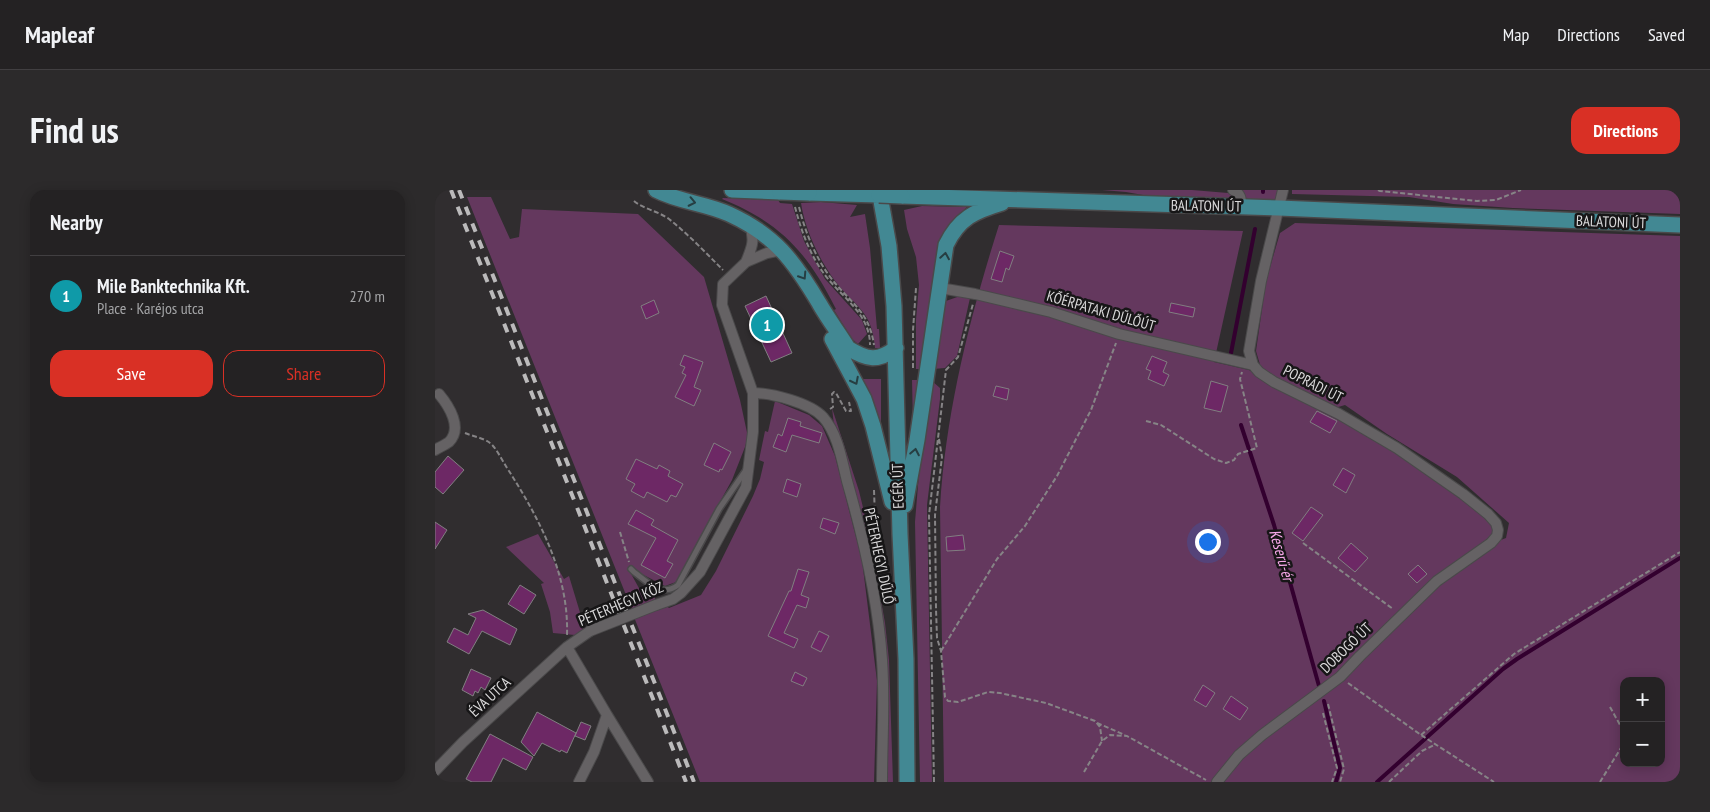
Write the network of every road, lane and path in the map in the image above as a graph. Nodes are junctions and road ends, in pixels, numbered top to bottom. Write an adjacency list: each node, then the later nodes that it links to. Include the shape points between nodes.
1 (656, 190): 13 (main road, one-way to 13, via 717,209)
2 (732, 190): 9 (main road, BALATONI ÚT, bridge)
3 (879, 190): 23 (main road, EGÉR ÚT, via 892,277)
4 (980, 190): 9 (main road)
5 (1233, 190): 11 (street, via 1241,198)
6 (1283, 190): 12 (street)
7 (1378, 190): 8 (path, via 1477,201 1496,200)
8 (1521, 190)
9 (1015, 200): 11 (main road, BALATONI ÚT); 19 (main road, one-way to 9, via 946,244 955,228 969,216)
10 (634, 201): 17 (path, via 670,220)
11 (1241, 207): 12 (main road, BALATONI ÚT)
12 (1279, 208): 14 (main road, BALATONI ÚT); 25 (street, via 1261,281)
13 (750, 225): 15 (main road); 16 (street, via 752,247)
14 (1680, 225)
15 (782, 250): 16 (street, via 767,252); 21 (main road, one-way to 21)
16 (746, 262): 17 (street)
17 (730, 277): 27 (street, PÉTERHEGYI KÖZ, via 723,284 722,305)
18 (916, 288): 26 (path)
19 (940, 288): 20 (street, KŐÉRPATAKI DŰLŐÚT); 37 (main road, one-way to 19)
20 (975, 294): 22 (street, KŐÉRPATAKI DŰLŐÚT, via 1051,312); 33 (path, via 958,357 946,370)
21 (820, 305): 24 (main road, via 849,348 859,355); 37 (main road, one-way to 37, via 831,338 854,379 873,426)
22 (1119, 334): 25 (street, KŐÉRPATAKI DŰLŐÚT); 44 (path, via 1091,410 1057,476 1025,526 997,559)
23 (896, 348): 24 (main road, via 886,356); 37 (main road, EGÉR ÚT)
24 (872, 353): 24 (path, via 873,337 864,313 838,287 822,264 796,206 807,243 819,267 863,317)
25 (1248, 364): 31 (path, via 1241,379 1257,448 1238,454 1226,463 1214,460 1161,425); 38 (street, POPRÁDI ÚT, via 1273,382 1339,414 1397,448 1488,514 1498,530)
26 (913, 370)
27 (753, 393): 30 (street, via 771,394); 35 (street, PÉTERHEGYI KÖZ)
28 (439, 394): 32 (street, via 451,411)
29 (849, 402): 30 (path, via 851,410 846,411 834,392 833,407)
30 (823, 416): 61 (street, PÉTERHEGYI DŰLŐ, via 840,455 871,580 882,661)
31 (1146, 421)
32 (455, 429): 34 (street, via 448,443); 43 (path, via 490,443 530,504 553,556 564,592)
33 (938, 436): 44 (path, via 942,456 935,515 937,638); 63 (path, via 929,515)
34 (435, 450)
35 (749, 466): 41 (lane, via 719,509 678,585 663,591); 43 (street, PÉTERHEGYI KÖZ, bridge, via 743,495 700,572 681,593 590,631)
36 (620, 532): 41 (path)
37 (900, 534): 62 (main road, EGÉR ÚT)
38 (1497, 536): 42 (street, DOBOGÓ ÚT, via 1491,544 1437,581)
39 (1303, 544): 42 (path)
40 (1680, 552): 52 (path, via 1514,654)
41 (631, 569)
42 (1401, 615): 45 (street, DOBOGÓ ÚT)
43 (567, 647): 49 (street); 57 (street, ÉVA UTCA)
44 (941, 651): 50 (path, via 948,701 958,702 988,692 1000,693)
45 (1341, 677): 52 (path); 65 (street, DOBOGÓ ÚT, via 1262,735 1239,755)
46 (1328, 704): 67 (path, via 1344,768)
47 (1610, 707): 51 (path)
48 (1323, 712): 66 (path, via 1337,768)
49 (607, 715): 59 (street); 60 (street)
50 (1095, 721): 53 (path); 54 (path, via 1100,727)
51 (1620, 725)
52 (1421, 735): 55 (path)
53 (1127, 736): 54 (path, via 1109,734); 64 (path)
54 (1102, 741): 58 (path)
55 (1436, 744): 68 (path, via 1422,751); 69 (path)
56 (1620, 750): 70 (path)
57 (435, 771)
58 (1084, 772)
59 (579, 782)
60 (648, 782)
61 (882, 782)
62 (907, 782)
63 (934, 782)
64 (1210, 782)
65 (1217, 782)
66 (1332, 782)
67 (1340, 782)
68 (1389, 782)
69 (1494, 782)
70 (1600, 782)

